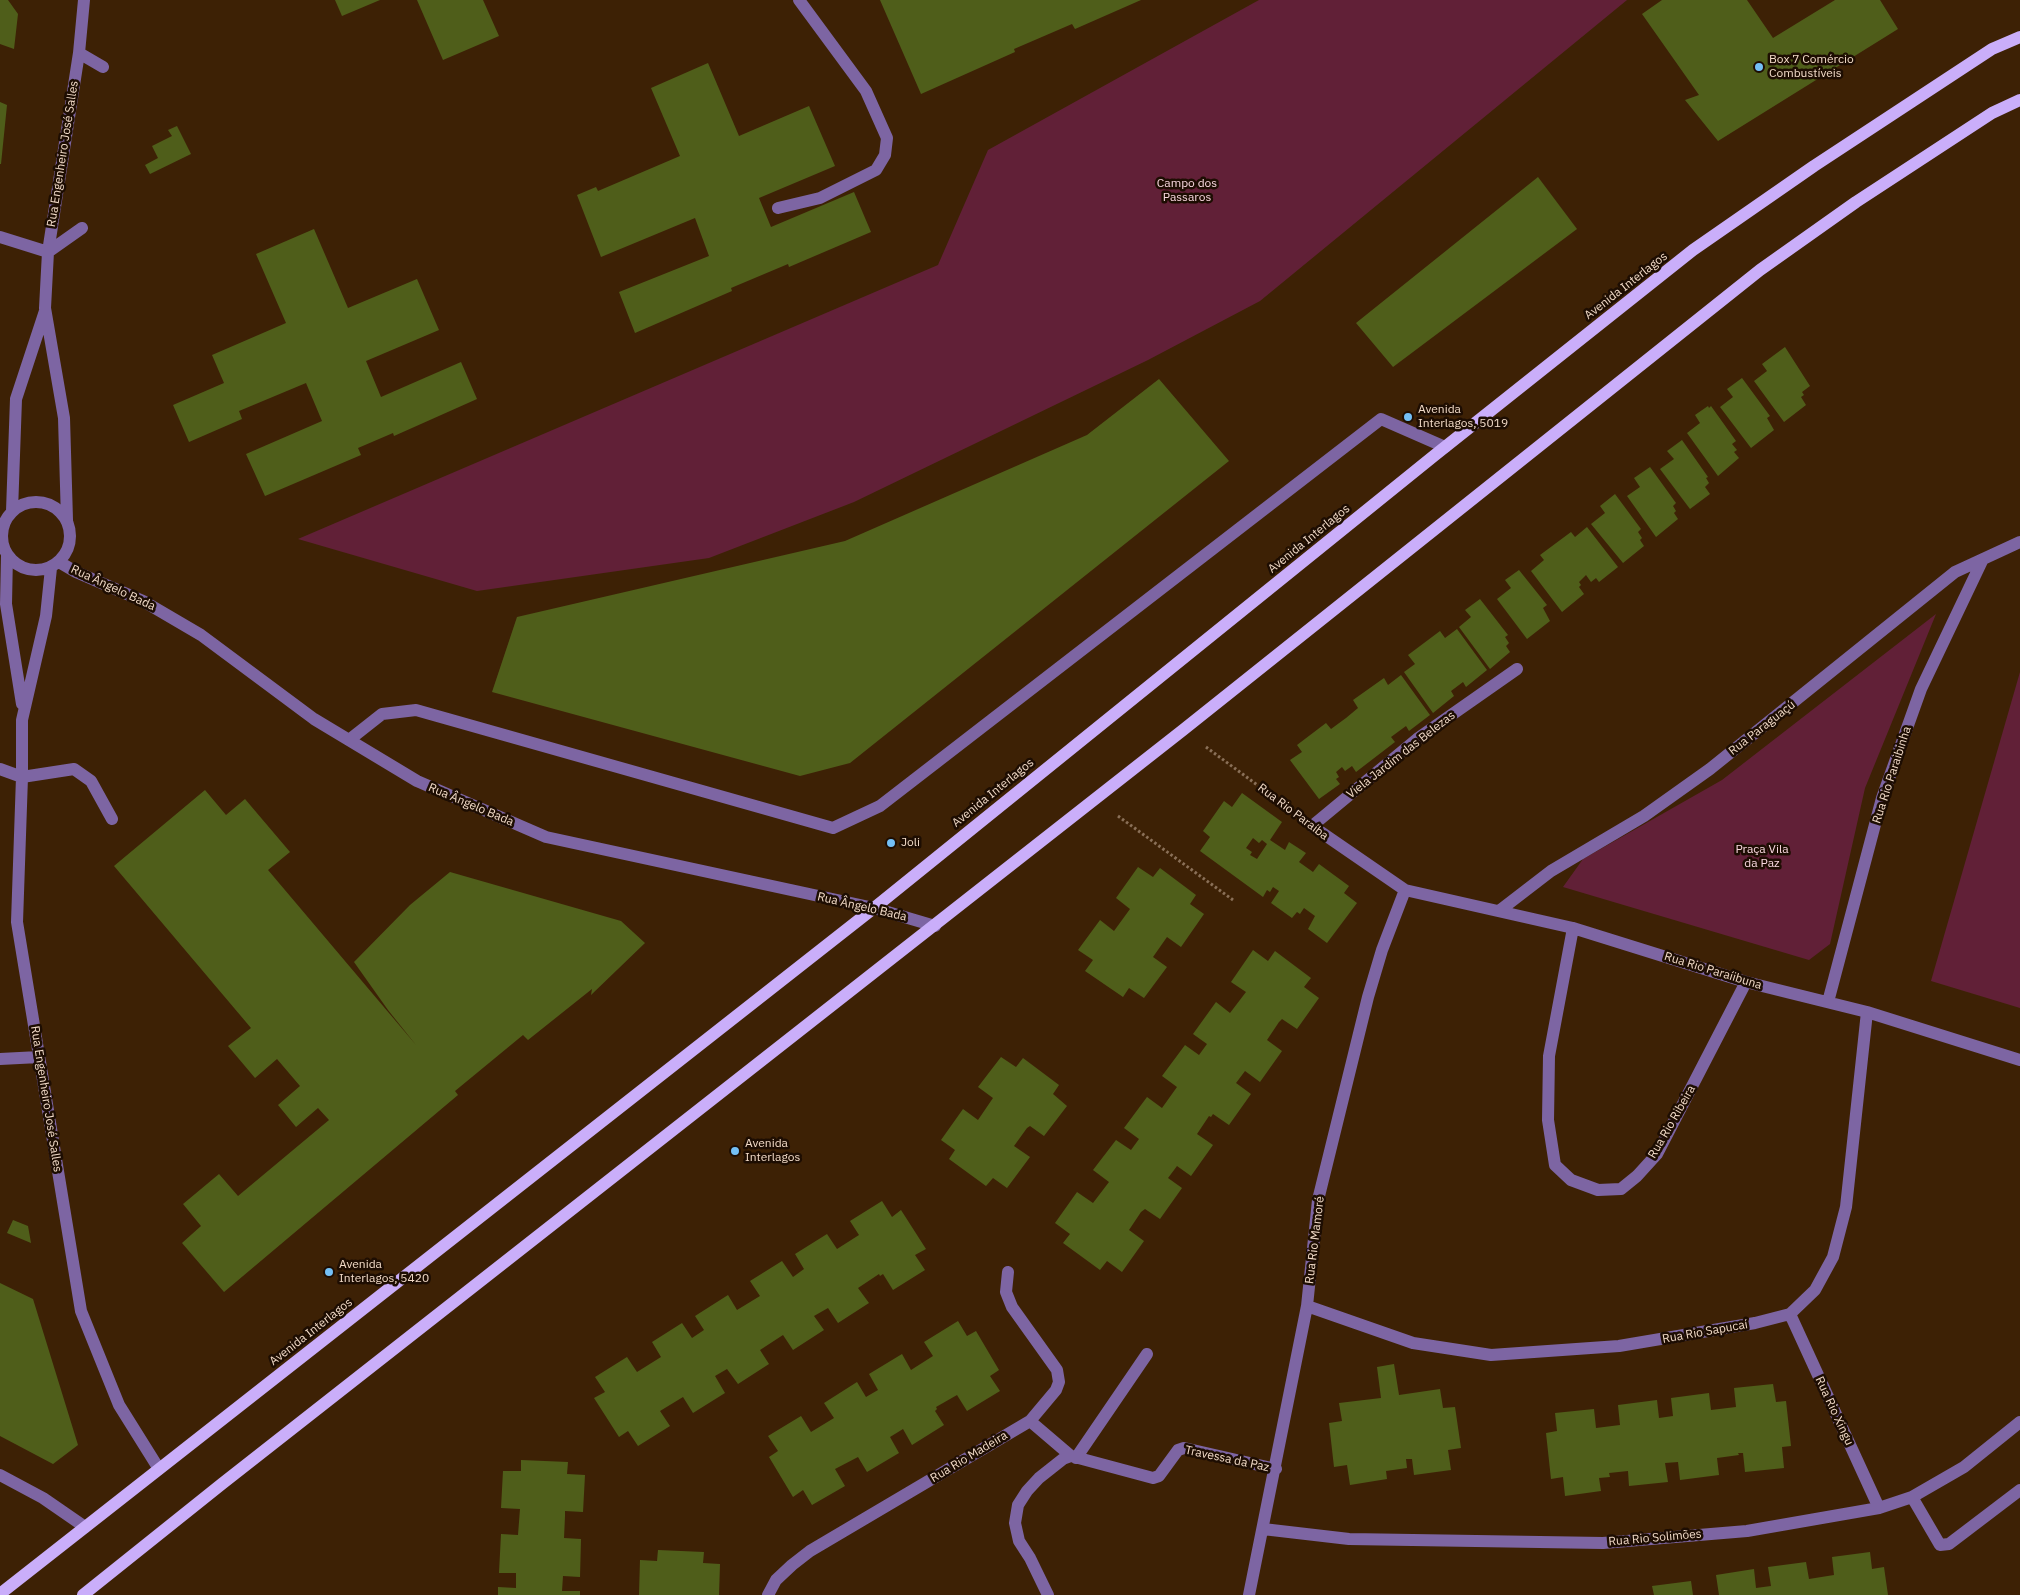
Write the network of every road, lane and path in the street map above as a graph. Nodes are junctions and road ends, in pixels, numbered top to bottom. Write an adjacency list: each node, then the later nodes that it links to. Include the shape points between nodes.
1 (84, 0): 4 (street, Rua Engenheiro José Salles)
2 (799, 0): 7 (street, via 866,91 887,138 885,155 876,170 820,198)
3 (2020, 37): 12 (main road, Avenida Interlagos, via 1992,49 1700,245)
4 (78, 53): 5 (street); 10 (street, Rua Engenheiro José Salles)
5 (103, 67)
6 (2020, 100): 22 (main road, via 1992,113 1856,202 1760,270)
7 (778, 208)
8 (82, 228): 10 (street)
9 (0, 237): 10 (street)
10 (48, 252): 11 (street, Rua Engenheiro José Salles)
11 (45, 308): 13 (street, Rua Engenheiro José Salles, via 16,399); 14 (street, Rua Engenheiro José Salles, via 64,418)
12 (1445, 447): 23 (street, via 1381,419 880,806 833,828 416,710 382,714); 31 (main road, Avenida Interlagos)
13 (12, 511): 14 (street, via 22,504 47,504); 15 (street)
14 (66, 520): 19 (street, via 70,534 68,550)
15 (1, 526): 17 (street)
16 (2020, 542): 18 (street, Rua Paraguaçú)
17 (7, 555): 19 (street, via 16,565 27,570 40,571); 21 (street, Rua Engenheiro José Salles, via 6,604)
18 (1983, 559): 32 (street, Rua Paraguaçú, via 1955,572 1930,591 1710,770 1644,816 1551,871); 36 (street, Rua Rio Paraibinha, via 1921,689 1882,798)
19 (55, 565): 21 (street, Rua Engenheiro José Salles); 23 (street, Rua Ângelo Bada, via 143,601 201,635 314,719)
20 (1517, 669): 28 (street, Viela Jardim das Belezas, via 1418,739)
21 (23, 709): 25 (street, Rua Engenheiro José Salles)
22 (1183, 730): 26 (main road); 28 (path, Rua Rio Paraíba)
23 (349, 740): 31 (street, Rua Ângelo Bada, via 417,781 546,837)
24 (0, 769): 25 (street)
25 (22, 777): 27 (street, via 74,769 91,781); 38 (street, Rua Engenheiro José Salles, via 17,922)
26 (1095, 799): 30 (path); 33 (main road)
27 (112, 819)
28 (1312, 826): 29 (street, Rua Rio Paraíba)
29 (1405, 890): 32 (street, Rua Rio Paraíibuna); 42 (street, Rua Rio Mamoré, via 1368,997 1318,1200)
30 (1233, 900)
31 (874, 908): 33 (street, Rua Ângelo Bada); 49 (main road, Avenida Interlagos)
32 (1500, 911): 34 (street, Rua Rio Paraíibuna)
33 (934, 926): 57 (main road)
34 (1573, 928): 35 (street, Rua Rio Paraíibuna); 35 (street, Rua Rio Ribeira, via 1548,1056 1548,1120 1555,1165 1571,1180 1598,1190 1621,1189 1657,1154)
35 (1746, 982): 36 (street, Rua Rio Paraíibuna)
36 (1828, 1002): 37 (street, Rua Rio Paraíibuna)
37 (1866, 1012): 40 (street, Rua Rio Paraíibuna); 43 (street, Rua Rio Sapucaí, via 1846,1207 1833,1257 1815,1290)
38 (39, 1057): 39 (street); 49 (street, Rua Engenheiro José Salles, via 81,1311 119,1405)
39 (0, 1059)
40 (2020, 1060)
41 (1008, 1272): 45 (street, Rua Rio Madeira, via 1006,1292 1012,1308 1058,1374 1056,1390)
42 (1307, 1306): 43 (street, Rua Rio Sapucaí, via 1413,1343 1491,1355 1619,1346); 48 (street, Rua Rio Mamoré)
43 (1790, 1314): 53 (street, Rua Rio Xingu)
44 (1147, 1354): 47 (street)
45 (1030, 1421): 47 (street, Travessa da Paz); 58 (street, Rua Rio Madeira, via 810,1551 776,1580)
46 (2020, 1422): 52 (street, Rua Rio Solimões, via 1964,1467)
47 (1073, 1457): 48 (street, Travessa da Paz, via 1153,1478 1159,1476 1178,1450 1184,1448); 59 (street, via 1056,1463 1039,1478 1018,1505 1015,1523 1019,1541)
48 (1276, 1469): 55 (street, Rua Rio Mamoré)
49 (159, 1470): 54 (main road, Avenida Interlagos)
50 (0, 1474): 54 (street)
51 (2020, 1490): 52 (street, via 1949,1544 1940,1545)
52 (1912, 1497): 53 (street, Rua Rio Solimões)
53 (1879, 1508): 55 (street, Rua Rio Solimões, via 1747,1531 1603,1543 1349,1538)
54 (85, 1527): 56 (main road, Avenida Interlagos)
55 (1263, 1530): 60 (street, Rua Rio Mamoré)
56 (0, 1594)
57 (83, 1595)
58 (768, 1595)
59 (1048, 1595)
60 (1250, 1595)

